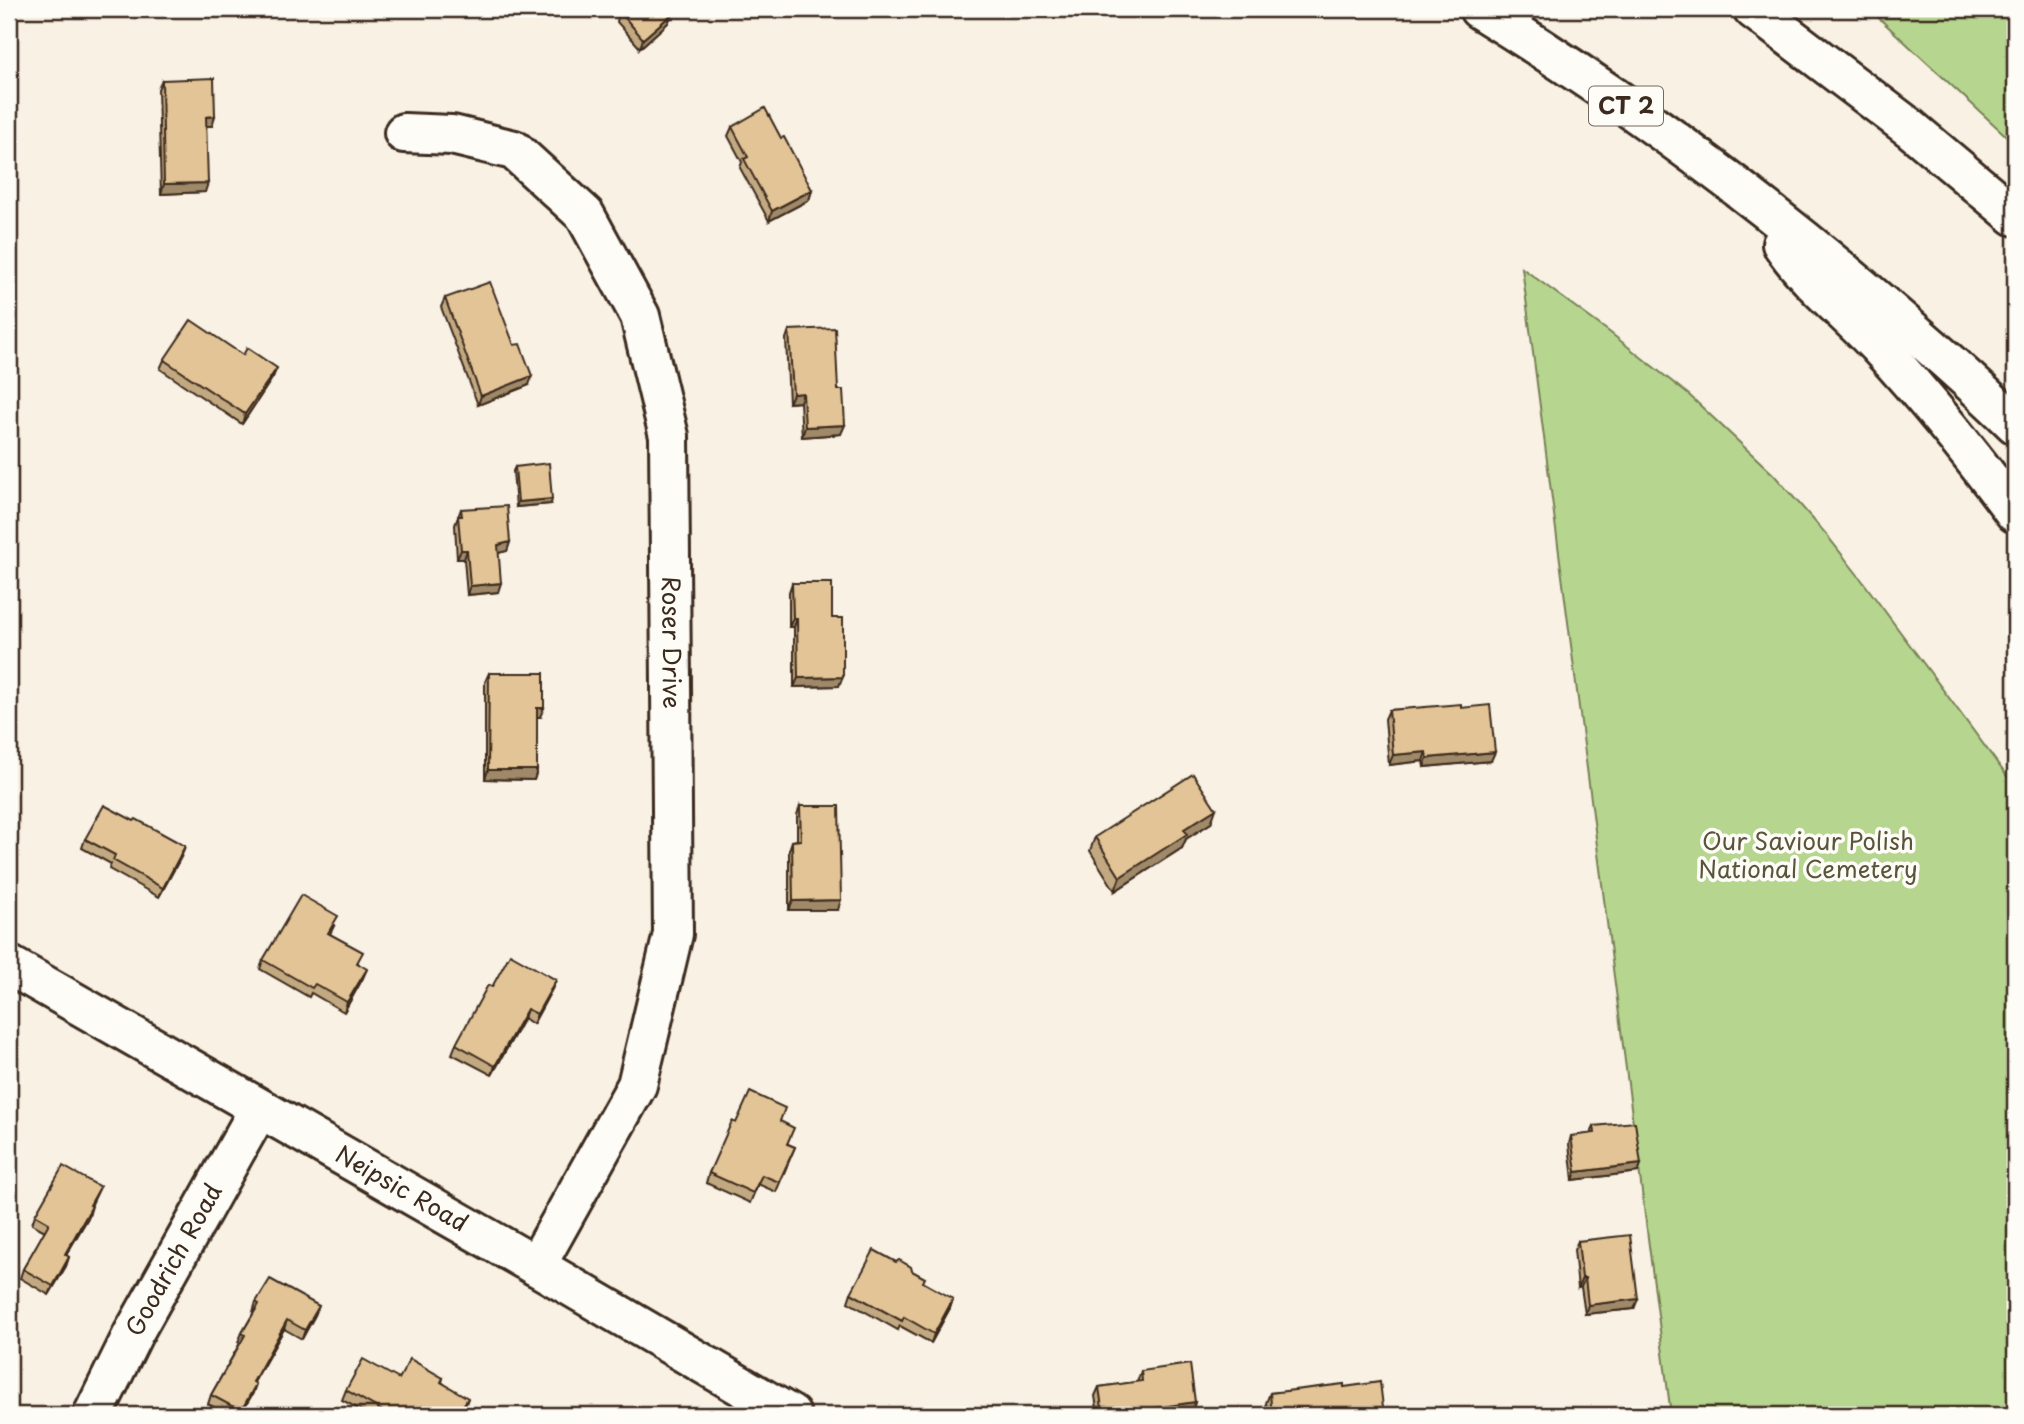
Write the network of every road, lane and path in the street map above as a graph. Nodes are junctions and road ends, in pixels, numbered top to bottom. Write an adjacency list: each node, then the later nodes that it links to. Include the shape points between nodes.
1 (1479, 9): 4 (main road, CT 2, via 1622,103)
2 (1753, 9): 5 (main road, via 1910,128)
3 (404, 133): 10 (main road, Roser Drive, via 452,135 514,150 585,215 640,316 669,436 673,934 638,1085)
4 (1767, 210): 6 (main road, CT 2, via 1894,314); 7 (main road, via 1797,265 1902,372)
5 (2015, 216)
6 (2015, 424)
7 (2015, 513)
8 (9, 965): 9 (main road, Neipsic Road)
9 (259, 1109): 10 (main road, Neipsic Road); 11 (main road, Goodrich Road)
10 (536, 1266): 12 (main road, Neipsic Road)
11 (93, 1415)
12 (791, 1415)

